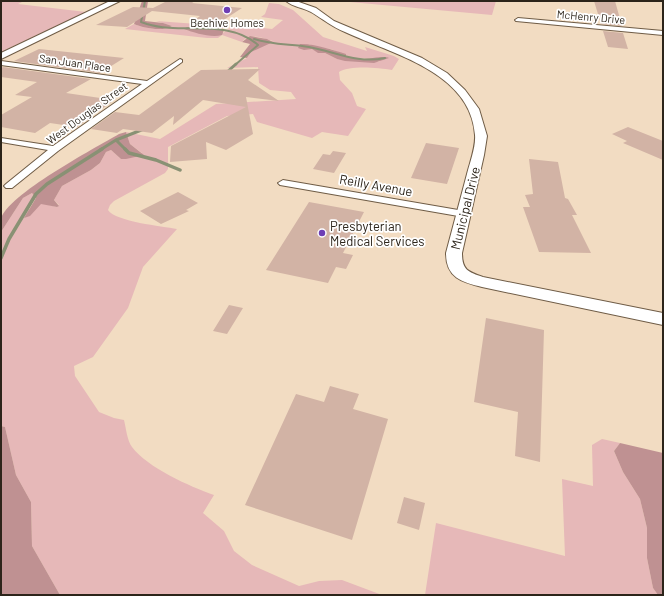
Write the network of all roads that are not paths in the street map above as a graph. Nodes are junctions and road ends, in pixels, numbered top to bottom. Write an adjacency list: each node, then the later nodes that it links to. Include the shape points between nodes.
1 (116, 1): 5 (main road)
2 (290, 1): 13 (main road, Municipal Drive, via 313,10 348,31 419,60 444,75 461,92 475,110 481,136)
3 (518, 20): 4 (street, McHenry Drive)
4 (663, 33)
5 (1, 56)
6 (180, 61): 8 (street, West Douglas Street)
7 (1, 64): 8 (street, San Juan Place)
8 (147, 83): 10 (street, West Douglas Street)
9 (1, 140): 10 (street)
10 (55, 149): 12 (street, West Douglas Street)
11 (283, 183): 13 (street, Reilly Avenue)
12 (9, 186)
13 (464, 214): 14 (main road, Municipal Drive, via 453,261 459,272 470,278)
14 (663, 319)

